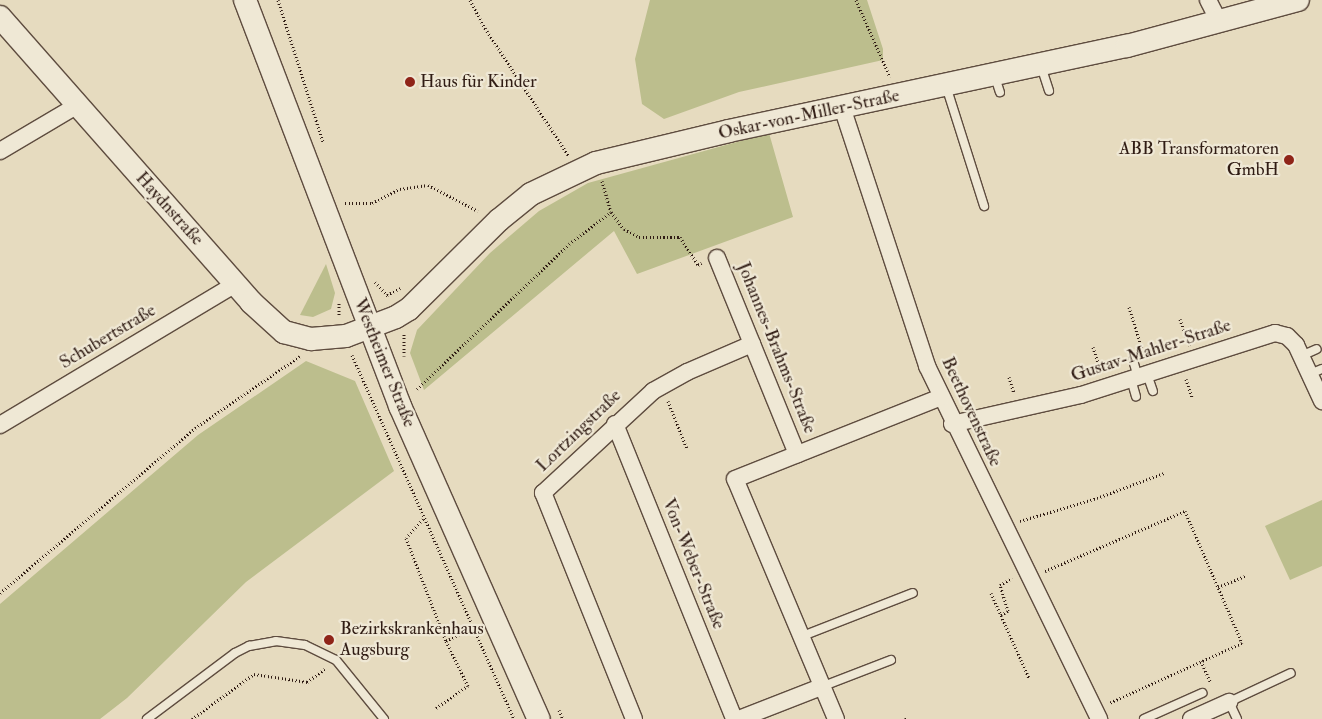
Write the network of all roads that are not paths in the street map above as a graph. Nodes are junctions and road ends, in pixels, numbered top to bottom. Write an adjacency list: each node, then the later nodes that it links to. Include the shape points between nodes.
1 (245, 0): 15 (street, Westheimer Straße)
2 (1208, 0): 5 (street)
3 (1298, 0): 5 (street, Oskar-von-Miller-Straße)
4 (0, 17): 9 (street, Haydnstraße)
5 (1219, 22): 6 (street, Oskar-von-Miller-Straße)
6 (1041, 66): 7 (street, Oskar-von-Miller-Straße, via 998,84); 8 (lane)
7 (946, 86): 10 (street, Oskar-von-Miller-Straße); 12 (lane)
8 (1049, 91)
9 (76, 106): 11 (street); 14 (street, Haydnstraße)
10 (842, 107): 15 (street, Oskar-von-Miller-Straße, via 596,163 574,172 531,194 499,220 409,309); 24 (street, Beethovenstraße, via 883,240)
11 (0, 151)
12 (984, 206)
13 (717, 258): 16 (street, Johannes-Brahms-Straße)
14 (236, 284): 15 (street, Haydnstraße, via 284,332 311,339 346,336); 28 (street, Schubertstraße)
15 (370, 328): 40 (street, Westheimer Straße, via 400,406)
16 (752, 344): 26 (street, Lortzingstraße, via 662,385); 29 (street, Johannes-Brahms-Straße)
17 (1317, 349): 18 (lane)
18 (1301, 356): 20 (street, Gustav-Mahler-Straße); 21 (street, Gustav-Mahler-Straße, via 1287,336 1275,333)
19 (1133, 360): 21 (lane)
20 (1316, 372): 25 (street, Gustav-Mahler-Straße)
21 (1142, 376): 22 (lane); 23 (lane); 27 (street, Gustav-Mahler-Straße)
22 (1153, 391)
23 (1136, 396)
24 (941, 397): 27 (street, Beethovenstraße); 29 (street)
25 (1322, 401)
26 (615, 424): 41 (street, Lortzingstraße, via 543,493); 42 (street, Von-Weber-Straße)
27 (952, 424): 37 (street, Beethovenstraße)
28 (0, 425)
29 (798, 454): 31 (street, via 735,479)
30 (913, 593): 31 (lane)
31 (800, 637): 34 (street)
32 (891, 660): 34 (lane)
33 (1291, 673): 36 (lane)
34 (820, 687): 43 (street); 44 (street)
35 (1202, 692): 45 (lane)
36 (1229, 702): 46 (street); 47 (lane)
37 (1097, 714)
38 (147, 719): 39 (lane, via 235,653 249,646 276,641 305,645 336,660)
39 (384, 719)
40 (540, 719)
41 (634, 719)
42 (734, 719)
43 (739, 719)
44 (836, 719)
45 (1144, 719)
46 (1191, 719)
47 (1237, 719)

